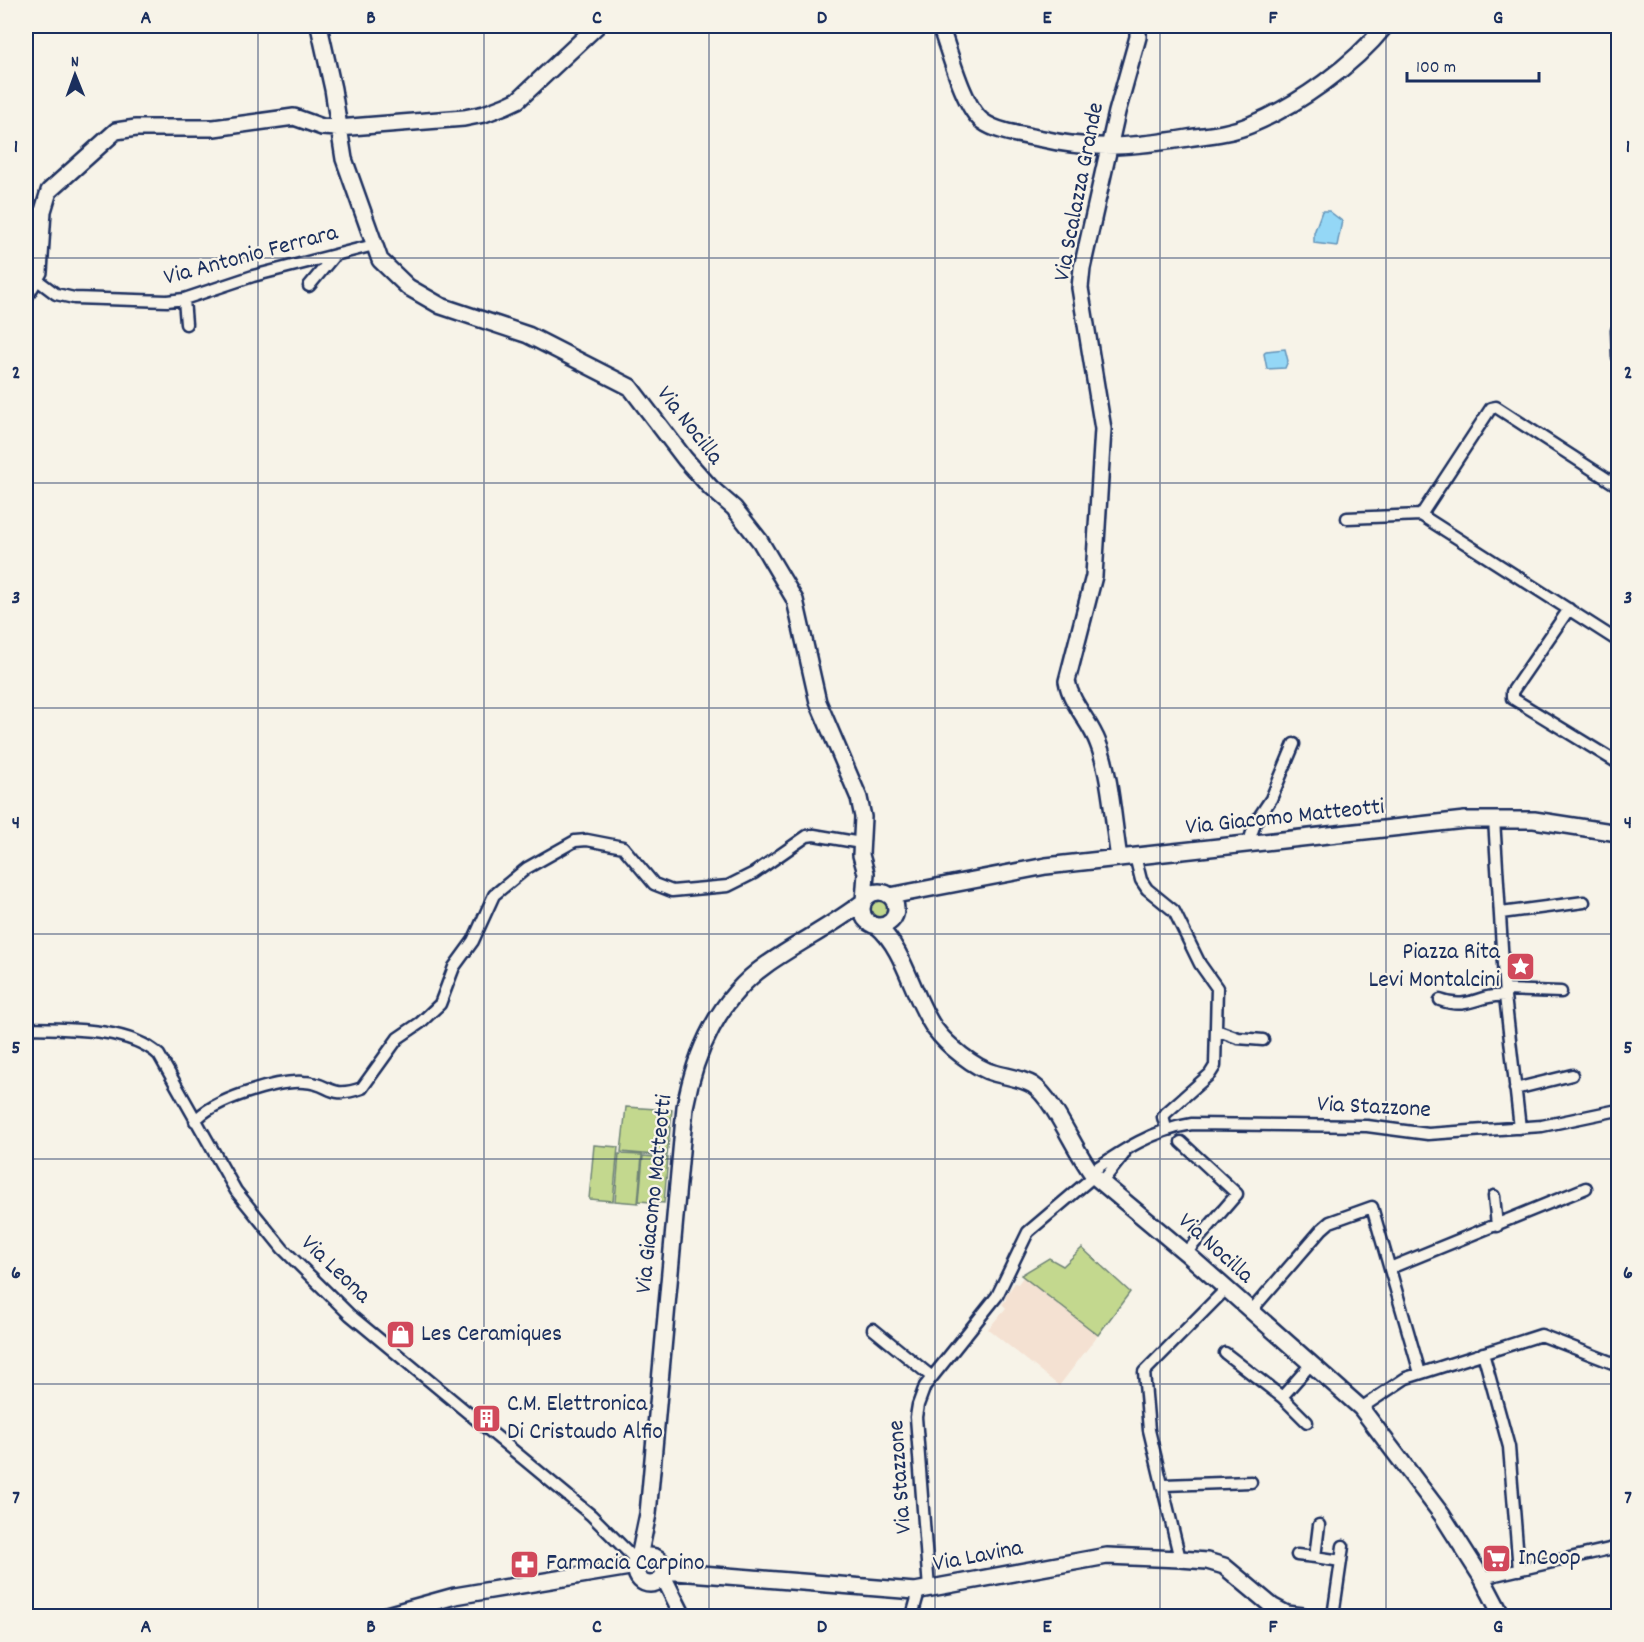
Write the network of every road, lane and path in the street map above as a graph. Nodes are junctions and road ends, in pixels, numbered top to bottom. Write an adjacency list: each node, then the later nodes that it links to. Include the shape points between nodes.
1 (319, 26): 6 (street, Via Nocilla)
2 (597, 26): 7 (street, via 518,100 505,106 464,118)
3 (940, 26): 9 (street, via 969,101 983,121 1053,142)
4 (1138, 26): 9 (street, Via Scalazza Grande)
5 (1385, 26): 9 (street, via 1354,60 1275,114 1214,134)
6 (336, 106): 7 (street); 8 (street, Via Nocilla)
7 (370, 126): 8 (street)
8 (338, 128): 10 (street, Via Nocilla, via 344,159); 12 (street, via 294,117 214,128 116,131 49,191 43,211)
9 (1108, 148): 31 (street, Via Scalazza Grande, via 1080,288 1103,429 1094,576 1067,681 1069,692 1102,753)
10 (374, 245): 11 (street, Via Antonio Ferrara); 28 (street, Via Nocilla, via 380,261 392,274 432,301 528,335 630,387 685,459 751,527 795,600 818,702 859,798 863,817)
11 (333, 257): 13 (street); 15 (street, Via Antonio Ferrara, via 253,276)
12 (36, 279): 14 (street); 15 (street, Via Antonio Ferrara, via 56,294 74,298)
13 (309, 286)
14 (26, 294)
15 (184, 299): 16 (street)
16 (186, 324)
17 (1617, 330): 18 (street)
18 (1618, 357)
19 (1618, 486): 20 (street, via 1496,407 1491,408)
20 (1421, 515): 21 (street); 22 (street)
21 (1347, 518)
22 (1569, 609): 23 (street); 25 (street, via 1512,692 1512,698)
23 (1618, 641)
24 (1294, 744): 29 (street, via 1271,799 1255,822)
25 (1618, 763)
26 (1494, 819): 27 (street, Via Giacomo Matteotti, via 1534,820); 29 (street, Via Giacomo Matteotti); 37 (street)
27 (1618, 832)
28 (861, 843): 32 (street, Via Nocilla); 49 (street, via 823,835 807,836 728,886 672,891 654,884 623,847 575,841 526,868 494,895 473,941 454,967 440,1004 398,1038 362,1088 339,1094 302,1081 278,1085 212,1107)
29 (1248, 845): 30 (street, Via Giacomo Matteotti)
30 (1135, 856): 31 (street, Via Giacomo Matteotti); 44 (street, via 1141,880 1174,911 1200,964 1217,988)
31 (1119, 858): 33 (street, Via Giacomo Matteotti, via 1046,866)
32 (866, 873): 34 (street); 35 (street, Via Nocilla)
33 (957, 883): 34 (street); 38 (street, via 916,900)
34 (887, 894): 35 (street, via 870,894); 38 (street, via 894,902)
35 (863, 902): 38 (street, via 862,913); 39 (street)
36 (1584, 902): 37 (street)
37 (1501, 913): 41 (street)
38 (884, 921): 39 (street); 53 (street, Via Nocilla, via 929,1019 942,1036 983,1069 1025,1081 1039,1090)
39 (820, 933): 73 (street, Via Giacomo Matteotti, via 764,966 741,988 719,1014 694,1065 685,1107)
40 (1561, 992): 41 (street)
41 (1505, 993): 42 (street, via 1455,1005); 47 (street)
42 (1440, 1000)
43 (26, 1028): 49 (street, Via Leona, via 124,1036 144,1044 159,1055)
44 (1216, 1030): 45 (street, via 1238,1038); 50 (street, via 1213,1070 1166,1113)
45 (1263, 1040)
46 (1572, 1075): 47 (street)
47 (1515, 1089): 51 (street)
48 (1618, 1110): 51 (street, Via Stazzone)
49 (195, 1121): 83 (street, Via Leona, via 236,1191 283,1249 350,1315 591,1515 631,1555)
50 (1166, 1128): 51 (street, Via Stazzone, via 1192,1124 1367,1126 1428,1134); 53 (street, Via Stazzone, via 1130,1147)
51 (1520, 1128)
52 (1181, 1142): 57 (street, via 1237,1194)
53 (1096, 1177): 57 (street, Via Nocilla); 67 (street, Via Stazzone, via 1028,1232 997,1296)
54 (1587, 1188): 56 (street)
55 (1494, 1196): 56 (street)
56 (1497, 1226): 58 (street)
57 (1186, 1253): 59 (street, Via Nocilla)
58 (1390, 1268): 60 (street, via 1372,1207 1330,1222); 66 (street)
59 (1226, 1289): 60 (street, Via Nocilla); 72 (street, via 1144,1371 1149,1430)
60 (1251, 1311): 64 (street, Via Nocilla)
61 (873, 1329): 67 (street)
62 (1226, 1353): 68 (street)
63 (1484, 1353): 65 (street, via 1541,1335); 66 (street); 82 (street, via 1509,1447)
64 (1311, 1364): 68 (street); 69 (street, Via Nocilla)
65 (1618, 1365)
66 (1420, 1373): 69 (street)
67 (932, 1377): 85 (street, Via Stazzone, via 921,1395 916,1417)
68 (1282, 1397): 70 (street)
69 (1361, 1408): 84 (street, Via Nocilla, via 1443,1515)
70 (1307, 1422)
71 (1251, 1482): 72 (street)
72 (1164, 1485): 79 (street)
73 (648, 1514): 81 (street, via 649,1540); 83 (street)
74 (1319, 1525): 78 (street)
75 (1343, 1546): 80 (street)
76 (1618, 1547): 82 (street)
77 (1297, 1555): 78 (street)
78 (1315, 1557): 80 (street)
79 (1180, 1559): 85 (street, Via Lavina, via 1107,1556); 89 (street, Via Lavina, via 1224,1566 1282,1612)
80 (1341, 1561): 90 (street)
81 (662, 1569): 83 (street, via 656,1583); 83 (street, Via Lavina, via 648,1556); 85 (street, Via Lavina, via 849,1588); 86 (street)
82 (1519, 1569): 84 (street)
83 (640, 1571): 86 (street); 87 (street, via 607,1572 455,1596)
84 (1482, 1578): 91 (street, Via Nocilla)
85 (924, 1590): 88 (street, Via Stazzone)
86 (681, 1614)
87 (383, 1617)
88 (912, 1617)
89 (1303, 1617)
90 (1333, 1617)
91 (1502, 1617)

